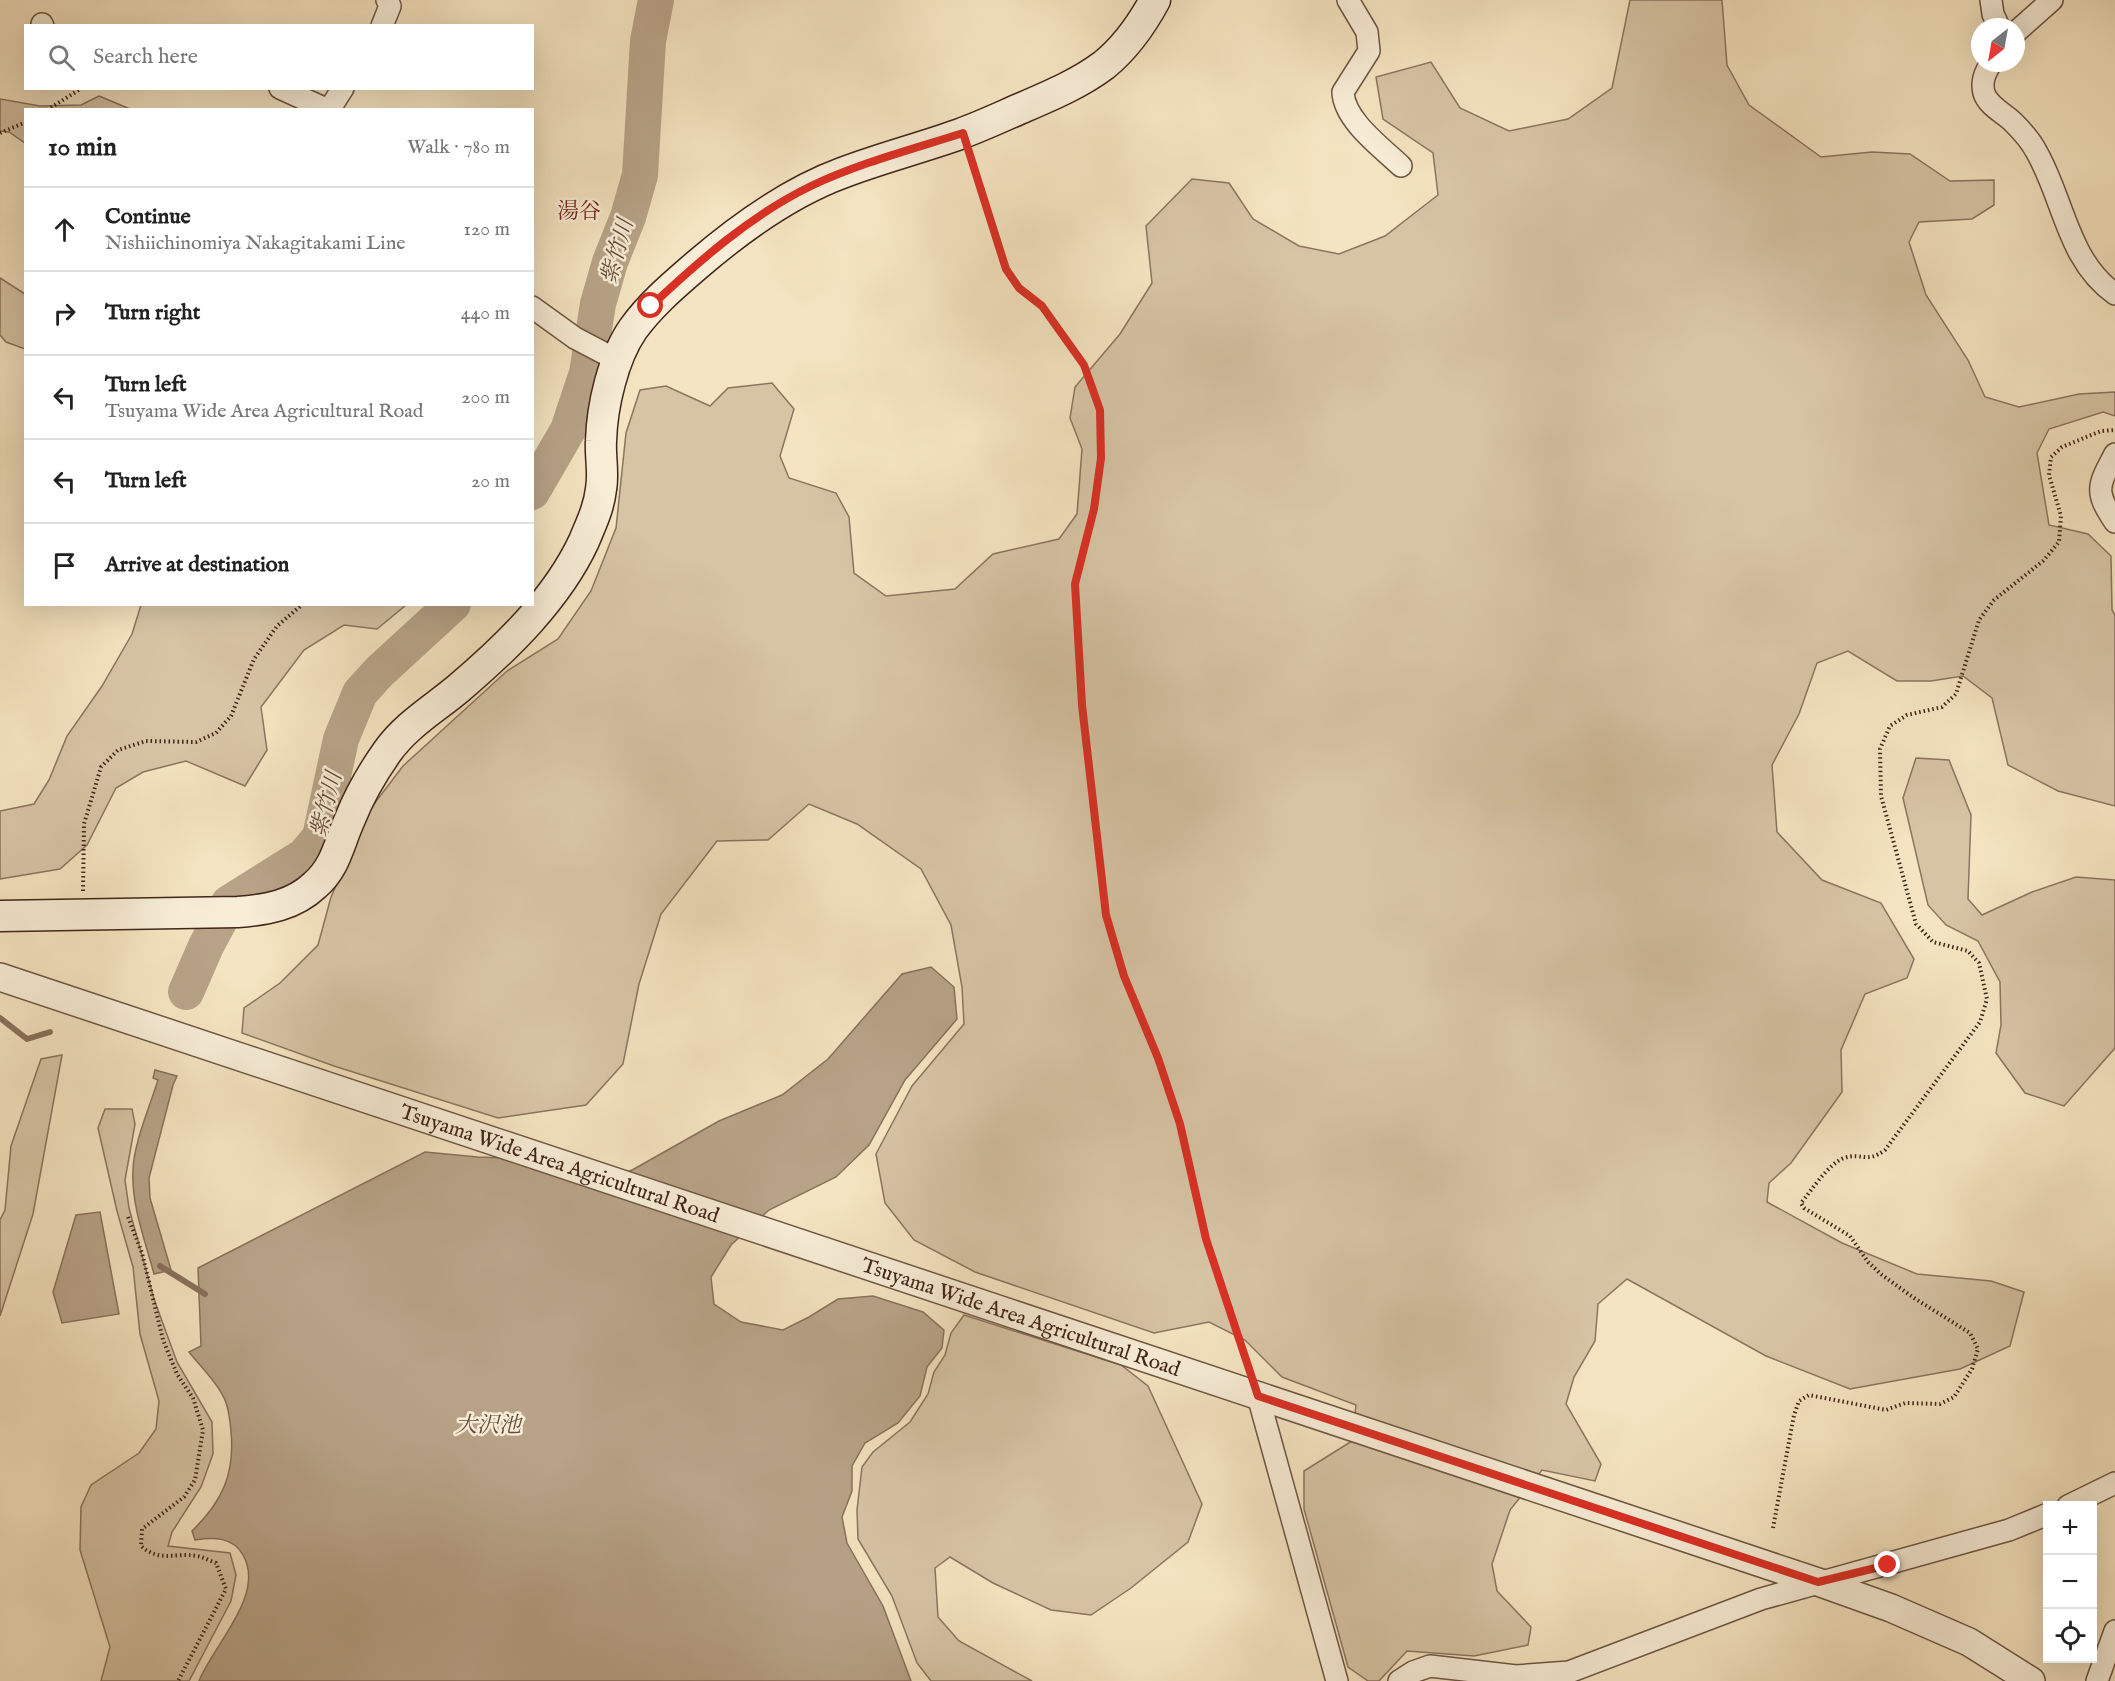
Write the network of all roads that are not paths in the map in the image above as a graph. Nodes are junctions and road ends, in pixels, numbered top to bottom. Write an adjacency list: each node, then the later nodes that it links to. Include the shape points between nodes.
1 (387, 0): 7 (street, via 390,6)
2 (1155, 0): 17 (main road, via 1134,33 1105,64 1060,92 963,133 842,172 810,186 735,232 651,306)
3 (1348, 0): 14 (street, via 1367,32 1369,51 1343,92 1344,100 1350,115)
4 (1991, 0): 6 (street)
5 (2052, 0): 8 (street)
6 (1995, 18)
7 (383, 24)
8 (2025, 24)
9 (1986, 72): 15 (street, via 1983,78 1988,100 2036,150 2078,253)
10 (284, 90): 12 (street)
11 (342, 90): 13 (street)
12 (325, 108)
13 (330, 108)
14 (1401, 166)
15 (2115, 294)
16 (534, 308): 17 (street)
17 (608, 356): 20 (main road, via 600,444 603,473 597,510 582,545 563,578 520,631 457,690 410,726 386,753 349,820 338,854 318,883 285,904 260,910)
18 (2115, 454): 19 (street, via 2102,477 2100,491)
19 (2115, 522)
20 (0, 916)
21 (0, 977): 22 (street, Tsuyama Wide Area Agricultural Road)
22 (1258, 1396): 26 (street, Tsuyama Wide Area Agricultural Road); 32 (street)
23 (2115, 1483): 24 (street)
24 (2077, 1501)
25 (2043, 1516): 27 (street, via 2009,1530)
26 (1755, 1561): 28 (street, Tsuyama Wide Area Agricultural Road); 29 (street, via 1766,1579)
27 (1888, 1565): 28 (street); 30 (street, via 1877,1572 1874,1582)
28 (1818, 1582): 29 (street); 30 (street, Tsuyama Wide Area Agricultural Road)
29 (1761, 1599): 33 (street, via 1569,1672 1516,1676 1430,1666)
30 (1880, 1604): 34 (street, Tsuyama Wide Area Agricultural Road, via 1969,1642)
31 (2115, 1631): 35 (street)
32 (1337, 1681)
33 (1399, 1681)
34 (2031, 1681)
35 (2097, 1681)

